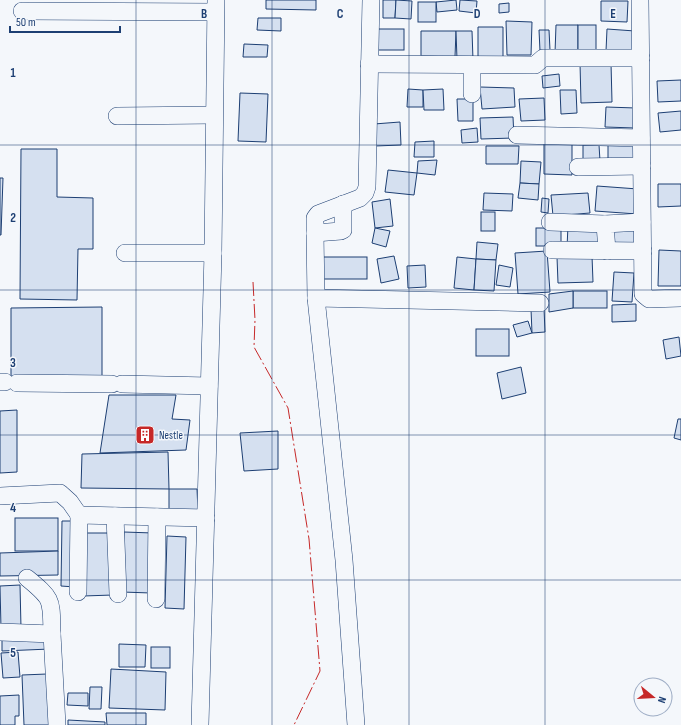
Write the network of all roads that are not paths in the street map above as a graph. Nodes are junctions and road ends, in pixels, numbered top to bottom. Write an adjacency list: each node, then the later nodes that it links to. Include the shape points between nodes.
1 (371, 0): 6 (street)
2 (640, 0): 5 (street)
3 (216, 6): 4 (street); 9 (street)
4 (22, 11)
5 (641, 58): 7 (street, via 543,58 535,65); 12 (street)
6 (369, 64): 7 (street); 15 (street, via 367,187 360,198)
7 (472, 65): 8 (street)
8 (472, 94)
9 (214, 115): 10 (street); 24 (street)
10 (117, 116)
11 (517, 135): 12 (street)
12 (642, 138): 13 (street)
13 (642, 166): 14 (street); 17 (street)
14 (578, 168)
15 (343, 204): 19 (street, via 318,214 315,218); 19 (street, via 343,230)
16 (550, 222): 18 (street)
17 (642, 222): 18 (street); 22 (street)
18 (605, 224): 21 (street)
19 (315, 233): 25 (street)
20 (552, 250): 21 (street)
21 (606, 251): 22 (street)
22 (642, 251): 26 (street, via 643,294 649,299)
23 (125, 253): 24 (street)
24 (213, 254): 29 (street)
25 (316, 298): 27 (street); 43 (street, via 344,560)
26 (681, 298)
27 (540, 303)
28 (7, 382): 29 (street)
29 (209, 386): 34 (street)
30 (0, 496): 31 (street, via 60,493)
31 (80, 515): 32 (street); 36 (street)
32 (115, 516): 33 (street); 37 (street)
33 (156, 517): 34 (street); 38 (street)
34 (206, 518): 42 (street)
35 (28, 578): 40 (street, via 43,590 51,601)
36 (78, 592)
37 (118, 594)
38 (156, 600)
39 (0, 632): 40 (street)
40 (52, 634): 41 (street)
41 (57, 725)
42 (200, 725)
43 (356, 725)

